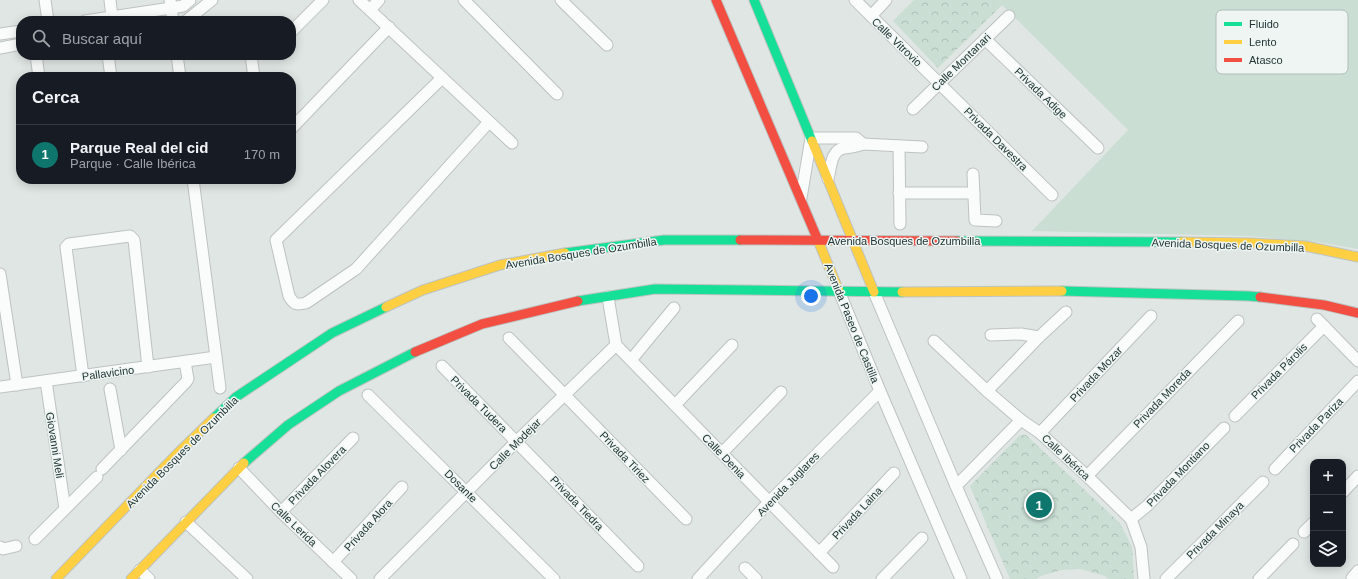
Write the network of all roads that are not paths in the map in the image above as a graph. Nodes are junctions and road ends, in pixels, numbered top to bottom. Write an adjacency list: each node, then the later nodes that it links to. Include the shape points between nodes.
1 (45, 0): 16 (street)
2 (110, 0): 17 (street)
3 (190, 0): 14 (street, via 183,6)
4 (212, 0): 20 (street)
5 (323, 0): 23 (street)
6 (359, 0): 15 (street)
7 (379, 0): 15 (street)
8 (464, 0): 41 (street)
9 (561, 0): 29 (street)
10 (716, 0): 59 (main road, Avenida Paseo de Castilla)
11 (754, 0): 45 (main road)
12 (855, 0): 21 (street, Calle Vitrovio)
13 (886, 0): 21 (street)
14 (171, 4): 18 (street); 19 (street)
15 (370, 10): 24 (street)
16 (47, 16)
17 (112, 16)
18 (117, 16)
19 (172, 16)
20 (192, 16)
21 (871, 16): 40 (street, Calle Vitrovio)
22 (1009, 16): 27 (street, Calle Montanari)
23 (296, 27)
24 (389, 28): 39 (street); 44 (street)
25 (16, 31): 26 (street)
26 (0, 34)
27 (985, 39): 40 (street, Calle Montanari); 51 (street, Privada Adige)
28 (16, 45): 30 (street)
29 (607, 45)
30 (0, 48)
31 (37, 60): 35 (street)
32 (109, 60): 36 (street)
33 (178, 60): 37 (street)
34 (252, 60): 38 (street)
35 (38, 72)
36 (110, 72)
37 (180, 72)
38 (253, 72)
39 (442, 78): 43 (street); 43 (street, via 276,240 289,296 293,303 306,303 356,269)
40 (940, 83): 42 (street, Calle Montanari); 58 (street, Privada Davestra)
41 (557, 94)
42 (913, 109)
43 (489, 122): 47 (street)
44 (296, 124)
45 (812, 138): 46 (street); 54 (main road); 59 (street)
46 (834, 139): 48 (street, via 856,138); 52 (street)
47 (512, 143)
48 (863, 144): 49 (street); 52 (street, via 855,148)
49 (899, 146): 50 (street); 56 (street)
50 (922, 147)
51 (1098, 148)
52 (838, 149): 54 (street, via 834,153)
53 (973, 174): 57 (street)
54 (828, 179): 62 (main road)
55 (194, 184): 80 (street)
56 (900, 193): 57 (street); 61 (street)
57 (974, 193): 60 (street, via 975,220)
58 (1052, 195)
59 (801, 198): 63 (main road, Avenida Paseo de Castilla)
60 (996, 221)
61 (900, 224)
62 (852, 240): 63 (main road, Avenida Bosques de Ozumbilla); 64 (main road, Avenida Bosques de Ozumbilla, via 1250,243 1305,246); 67 (main road)
63 (819, 241): 66 (main road, Avenida Paseo de Castilla); 136 (main road, Avenida Bosques de Ozumbilla, via 664,240 578,251 500,265 423,290 332,333 236,397)
64 (1358, 257)
65 (0, 274): 89 (street)
66 (839, 291): 67 (main road); 68 (main road, via 655,290); 93 (street, Avenida Paseo de Castilla)
67 (874, 292): 71 (main road, via 1056,291 1248,296 1324,305); 113 (street)
68 (608, 297): 78 (street); 107 (main road, via 566,303 482,324 409,354 339,391 288,425)
69 (674, 308): 81 (street)
70 (1066, 312): 75 (street)
71 (1358, 313)
72 (1151, 316): 102 (street, Privada Mozar)
73 (1238, 321): 110 (street, Privada Moreda)
74 (991, 335): 75 (street, via 1021,334)
75 (1039, 337): 94 (street)
76 (510, 338): 96 (street, Privada Tiriez)
77 (934, 341): 94 (street, Calle Ibérica)
78 (616, 345): 81 (street, Calle Denia); 96 (street, Calle Modejar)
79 (732, 345): 98 (street)
80 (216, 358): 83 (street, Pallavicino); 91 (street)
81 (631, 360): 98 (street, Calle Denia)
82 (1358, 361): 99 (street, Privada Párolis, via 1320,322)
83 (185, 362): 85 (street, Pallavicino); 105 (street, via 188,379 186,382)
84 (442, 366): 104 (street, Privada Tudera)
85 (148, 367): 86 (street, Pallavicino); 86 (street, via 134,240 130,236 69,244 66,247)
86 (84, 376): 87 (street, Pallavicino)
87 (46, 381): 89 (street, Pallavicino); 118 (street, Giovanni Meli)
88 (1358, 382): 108 (street, Privada Pariza)
89 (17, 385): 90 (street, Pallavicino)
90 (0, 387)
91 (220, 388)
92 (110, 389): 105 (street)
93 (880, 391): 117 (street, Avenida Juglares); 146 (street, Avenida Paseo de Castilla)
94 (987, 391): 100 (street, Calle Ibérica)
95 (781, 392): 106 (street)
96 (565, 394): 104 (street, Calle Modejar); 120 (street, Privada Tiriez)
97 (368, 395): 116 (street, Dosante)
98 (675, 405): 106 (street, Calle Denia)
99 (1235, 416)
100 (1021, 420): 102 (street, Calle Ibérica); 113 (street)
101 (1224, 428): 121 (street, Privada Montiano)
102 (1040, 433): 110 (street, Calle Ibérica)
103 (353, 438): 119 (street, Privada Alovera)
104 (517, 441): 116 (street, Calle Modejar); 132 (street, Privada Tiedra)
105 (121, 450): 118 (street)
106 (722, 453): 117 (street, Calle Denia)
107 (239, 468): 119 (street, Calle Lerida); 122 (main road)
108 (1275, 468)
109 (894, 473): 130 (street, Privada Laina)
110 (1087, 476): 121 (street, Calle Ibérica)
111 (1358, 476): 115 (street)
112 (1263, 482): 149 (street, Privada Minaya)
113 (956, 486): 147 (street)
114 (402, 487): 131 (street, Privada Alora)
115 (1346, 489)
116 (467, 492): 141 (street, Calle Modejar); 142 (street, Dosante)
117 (769, 502): 130 (street, Calle Denia); 143 (street, Avenida Juglares)
118 (65, 509): 126 (street)
119 (281, 512): 131 (street, Calle Lerida)
120 (686, 519)
121 (1131, 519): 148 (street, Calle Ibérica, via 1140,548)
122 (186, 522): 135 (main road); 139 (street)
123 (1310, 526): 124 (street)
124 (1304, 532)
125 (922, 538): 145 (street)
126 (35, 539)
127 (1293, 544): 150 (street)
128 (16, 546): 129 (street)
129 (0, 548)
130 (819, 553): 133 (street, Calle Denia)
131 (333, 562): 140 (street, Calle Lerida)
132 (638, 566)
133 (833, 567)
134 (745, 568): 144 (street)
135 (140, 570): 137 (main road); 138 (street)
136 (56, 579)
137 (131, 579)
138 (149, 579)
139 (247, 579)
140 (351, 579)
141 (380, 579)
142 (554, 579)
143 (698, 579)
144 (756, 579)
145 (882, 579)
146 (961, 579)
147 (997, 579)
148 (1144, 579)
149 (1166, 579)
150 (1260, 579)

